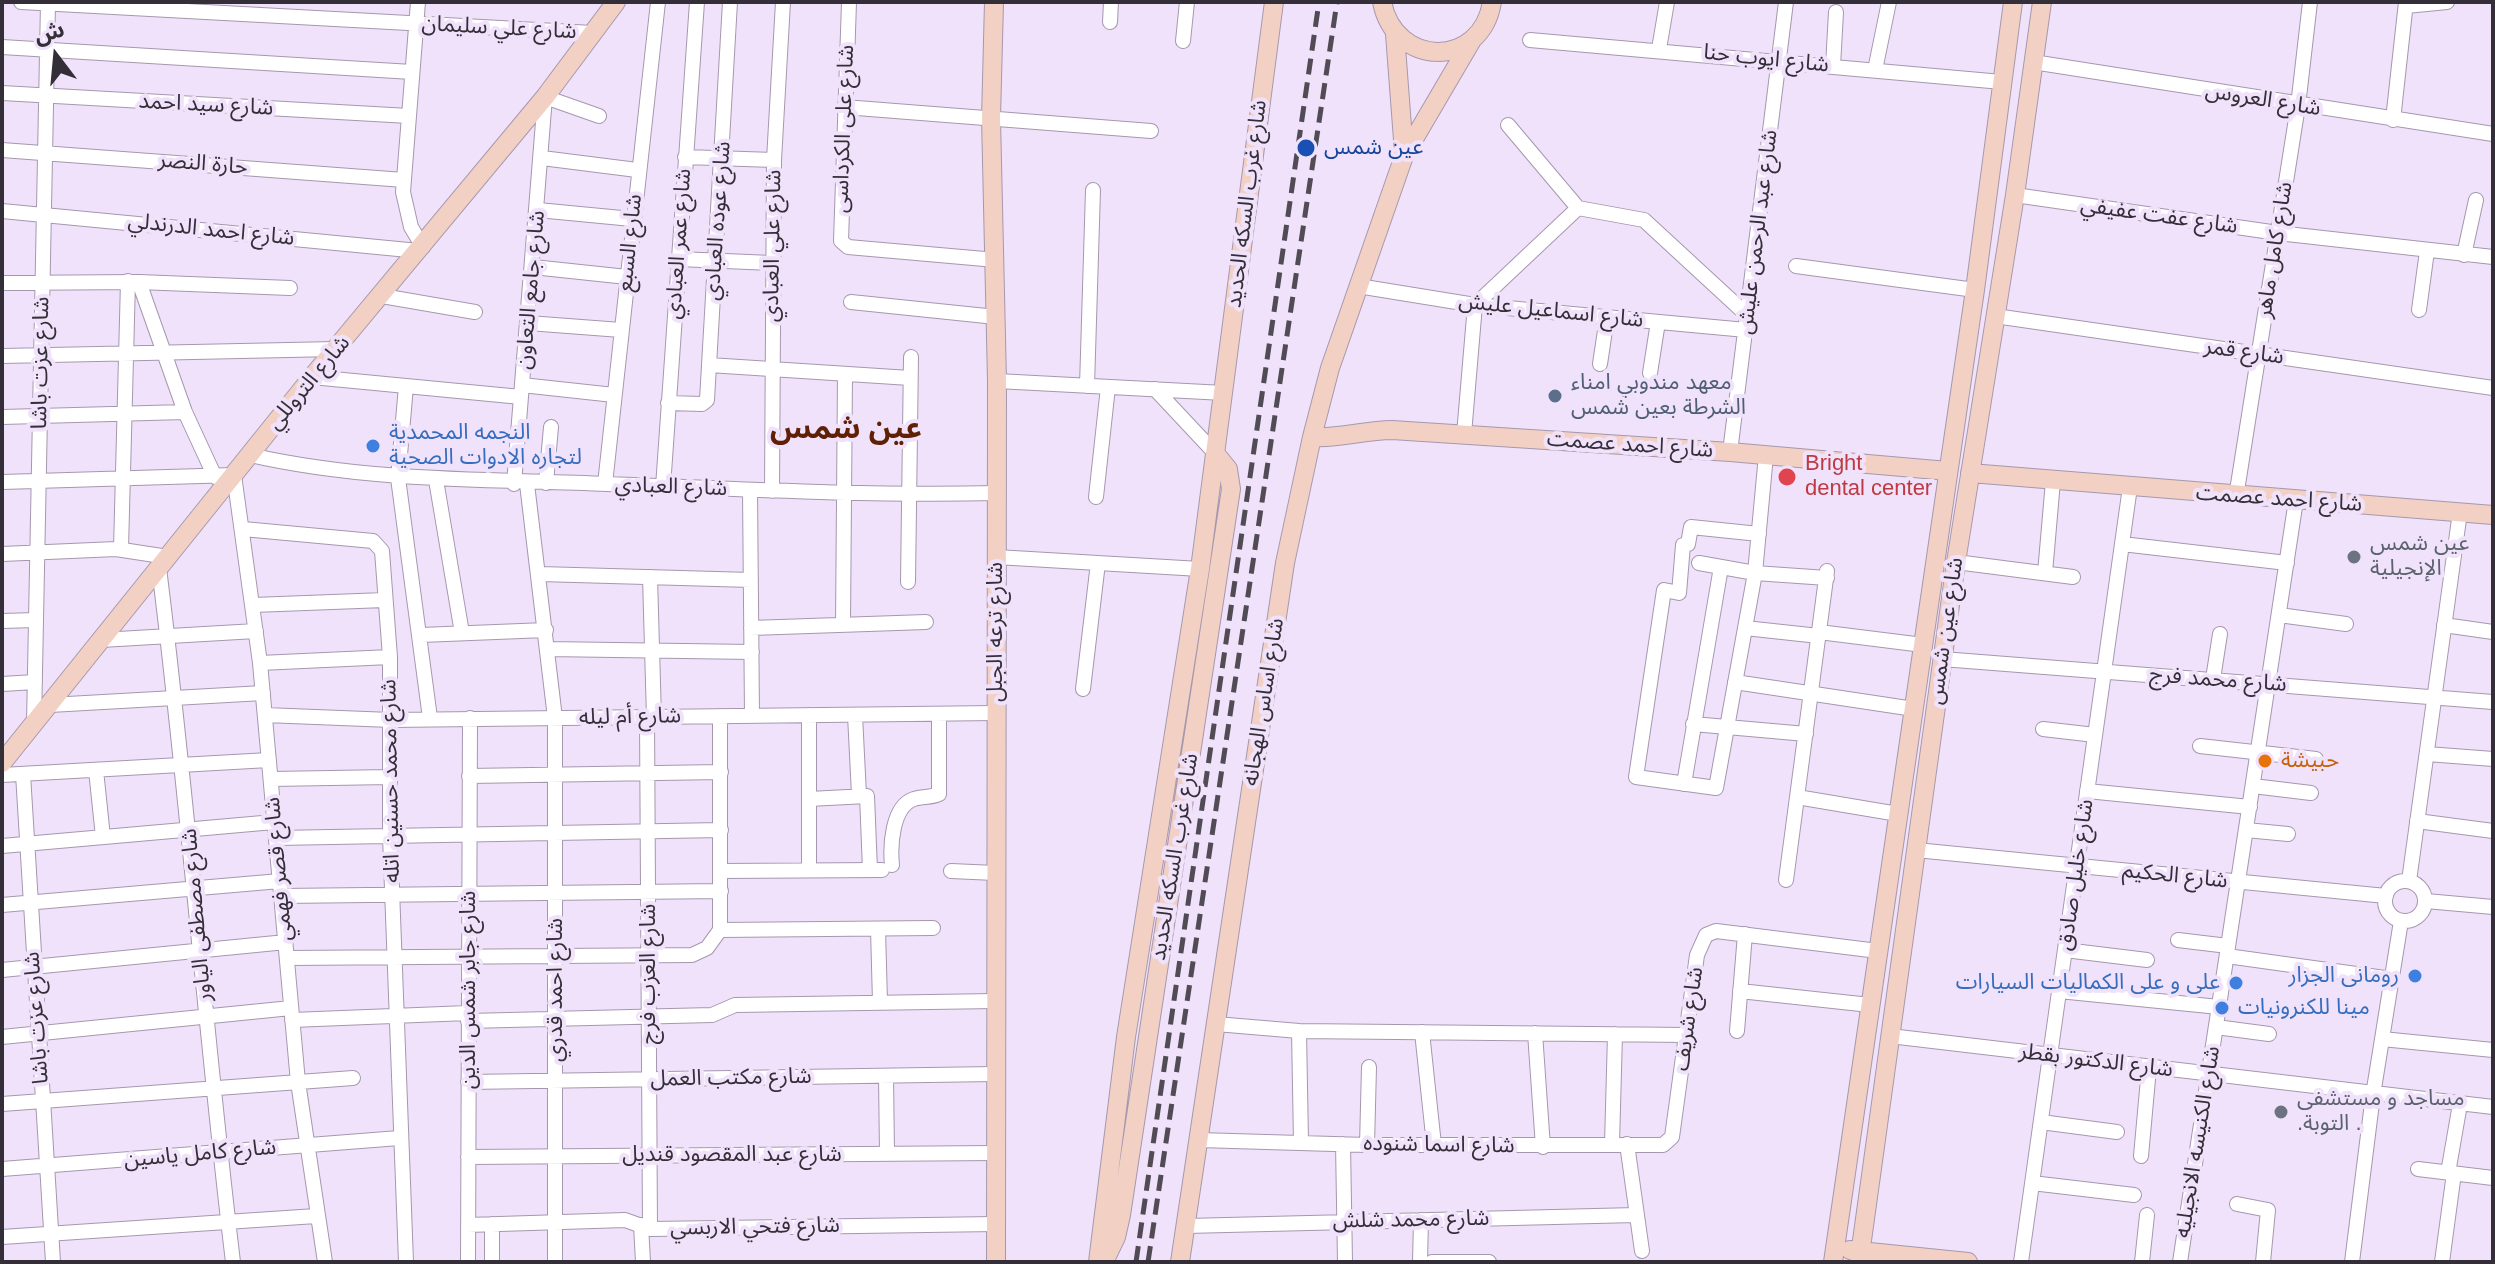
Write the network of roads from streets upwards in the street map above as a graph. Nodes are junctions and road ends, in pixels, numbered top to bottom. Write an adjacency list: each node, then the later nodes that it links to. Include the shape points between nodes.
1 (21, 2): 21 (street, شارع علي سليمان)
2 (418, 2): 26 (street)
3 (616, 2): 27 (street, شارع التروللي)
4 (658, 2): 60 (street, شارع السبع)
5 (697, 2): 56 (street, شارع عمر العبادي)
6 (730, 2): 58 (street, شارع عوده العبادي)
7 (783, 2): 59 (street, شارع علي العبادي)
8 (849, 2): 45 (street, شارع على الكرداسى)
9 (994, 2): 48 (street, شارع ترعه الجبل)
10 (1111, 2): 25 (street)
11 (1187, 2): 31 (street)
12 (1274, 2): 121 (street, شارع غرب السكه الحديد)
13 (1382, 2): 28 (street, شارع اساس الهجانه)
14 (1667, 2): 33 (street)
15 (1786, 2): 35 (street, شارع عبد الرحمن عليش)
16 (1889, 2): 38 (street)
17 (2013, 2): 40 (street, شارع عين شمس)
18 (2042, 2): 36 (street, شارع عين شمس)
19 (2310, 2): 44 (street, شارع كامل ماهر)
20 (2447, 2): 23 (street)
21 (48, 3): 26 (street, شارع علي سليمان); 34 (street, شارع عزت باشا)
22 (1493, 3): 29 (street, شارع اساس الهجانه, via 1486,24)
23 (2406, 4): 49 (street)
24 (1836, 12): 37 (street)
25 (1110, 22)
26 (416, 23): 27 (street, شارع علي سليمان); 39 (street)
27 (593, 33): 43 (street, شارع التروللي)
28 (1395, 34): 29 (street, via 1415,48 1439,52); 55 (street, شارع اساس الهجانه)
29 (1472, 40): 55 (street, شارع اساس الهجانه)
30 (1530, 40): 33 (street, شارع ايوب حنا)
31 (1183, 41)
32 (2, 47): 34 (street)
33 (1659, 49): 35 (street, شارع ايوب حنا)
34 (47, 50): 39 (street); 42 (street, شارع عزت باشا)
35 (1778, 60): 37 (street, شارع ايوب حنا); 98 (street, شارع عبد الرحمن عليش)
36 (2033, 62): 44 (street, شارع العروس); 63 (street, شارع عين شمس)
37 (1833, 66): 38 (street, شارع ايوب حنا)
38 (1875, 70): 40 (street, شارع ايوب حنا)
39 (412, 72): 46 (street)
40 (2002, 82): 87 (street, شارع عين شمس)
41 (2, 93): 42 (street, شارع سيد احمد)
42 (46, 96): 46 (street, شارع سيد احمد); 54 (street, شارع عزت باشا)
43 (545, 97): 47 (street); 57 (street, شارع جامع التعاون); 71 (street, شارع التروللي)
44 (2298, 106): 49 (street, شارع العروس); 70 (street, شارع كامل ماهر)
45 (844, 107): 48 (street); 76 (street, شارع على الكرداسى, via 839,236 844,244)
46 (409, 116): 61 (street)
47 (599, 116)
48 (991, 118): 51 (street); 76 (street, شارع ترعه الجبل)
49 (2393, 120): 52 (street, شارع العروس)
50 (1508, 125): 65 (street)
51 (1151, 131)
52 (2493, 134)
53 (2, 150): 54 (street, حارة النصر)
54 (44, 152): 61 (street, حارة النصر); 68 (street, شارع عزت باشا)
55 (1404, 156): 85 (street, شارع اساس الهجانه)
56 (685, 157): 58 (street); 75 (street, شارع عمر العبادي)
57 (542, 158): 60 (street); 66 (street, شارع جامع التعاون)
58 (722, 159): 59 (street); 77 (street, شارع عوده العبادي)
59 (774, 160): 78 (street, شارع علي العبادي)
60 (637, 170): 69 (street, شارع السبع)
61 (404, 180): 71 (street, via 407,216)
62 (1093, 190): 116 (street)
63 (2015, 195): 70 (street, شارع عفت عفيفي); 93 (street, شارع عين شمس)
64 (2476, 200): 73 (street)
65 (1578, 208): 90 (street); 98 (street, via 1644,220)
66 (538, 210): 69 (street); 80 (street, شارع جامع التعاون)
67 (2, 211): 68 (street, شارع احمد الدرندلي)
68 (42, 213): 71 (street, شارع احمد الدرندلي); 82 (street, شارع عزت باشا)
69 (632, 219): 81 (street, شارع السبع)
70 (2278, 233): 72 (street, شارع عفت عفيفي); 103 (street, شارع كامل ماهر)
71 (421, 249): 88 (street, شارع التروللي)
72 (2427, 251): 73 (street, شارع عفت عفيفي); 91 (street)
73 (2464, 255): 74 (street, شارع عفت عفيفي)
74 (2493, 257)
75 (678, 259): 77 (street); 123 (street, شارع عمر العبادي)
76 (996, 260): 94 (street, شارع ترعه الجبل)
77 (716, 261): 78 (street); 108 (street, شارع عوده العبادي)
78 (772, 263): 109 (street, شارع علي العبادي)
79 (1796, 266): 87 (street)
80 (533, 267): 81 (street); 97 (street, شارع جامع التعاون)
81 (627, 277): 99 (street, شارع السبع)
82 (43, 282): 83 (street); 84 (street); 104 (street, شارع عزت باشا)
83 (134, 282): 86 (street); 101 (street); 102 (street)
84 (2, 283)
85 (1358, 286): 90 (street, شارع اسماعيل عليش); 130 (street, شارع اساس الهجانه)
86 (290, 288)
87 (1975, 290): 135 (street, شارع عين شمس)
88 (382, 296): 92 (street); 100 (street, شارع التروللي)
89 (851, 302): 94 (street)
90 (1475, 305): 95 (street, شارع اسماعيل عليش); 129 (street)
91 (2419, 310)
92 (475, 312)
93 (1995, 316): 103 (street, شارع قمر); 136 (street, شارع عين شمس)
94 (996, 317): 114 (street, شارع ترعه الجبل)
95 (1607, 317): 96 (street, شارع اسماعيل عليش); 107 (street)
96 (1658, 322): 98 (street, شارع اسماعيل عليش); 110 (street)
97 (528, 323): 99 (street); 120 (street, شارع جامع التعاون)
98 (1746, 323): 131 (street, شارع عبد الرحمن عليش)
99 (621, 330): 122 (street, شارع السبع)
100 (336, 349): 102 (street); 112 (street, شارع التروللي)
101 (126, 353): 102 (street); 104 (street); 125 (street)
102 (162, 353): 124 (street)
103 (2258, 354): 118 (street, شارع قمر); 156 (street, شارع كامل ماهر)
104 (44, 355): 105 (street); 126 (street, شارع عزت باشا)
105 (2, 356)
106 (911, 357): 113 (street)
107 (1600, 364)
108 (709, 365): 109 (street); 123 (street, شارع عوده العبادي, via 705,403)
109 (771, 370): 111 (street); 151 (street, شارع علي العبادي)
110 (1650, 373)
111 (845, 374): 113 (street); 153 (street)
112 (312, 377): 115 (street); 133 (street, شارع التروللي)
113 (910, 378): 154 (street)
114 (997, 381): 116 (street); 152 (street, شارع ترعه الجبل)
115 (406, 386): 120 (street); 140 (street)
116 (1087, 386): 117 (street)
117 (1108, 387): 119 (street); 155 (street)
118 (2493, 388)
119 (1155, 389): 121 (street); 132 (street)
120 (522, 391): 122 (street); 146 (street, شارع جامع التعاون)
121 (1224, 393): 132 (street, شارع غرب السكه الحديد)
122 (614, 395): 147 (street, شارع السبع)
123 (668, 403): 148 (street, شارع عمر العبادي)
124 (185, 412): 125 (street); 139 (street)
125 (124, 414): 126 (street); 138 (street)
126 (40, 416): 127 (street); 141 (street, شارع عزت باشا)
127 (2, 417)
128 (551, 427): 145 (street)
129 (1464, 434): 130 (street, شارع احمد عصمت, via 1375,430 1340,439); 131 (street, شارع احمد عصمت)
130 (1312, 437): 335 (street, شارع اساس الهجانه, via 1285,563)
131 (1730, 452): 134 (street, شارع احمد عصمت)
132 (1215, 453): 173 (street, شارع غرب السكه الحديد); 420 (street, شارع غرب السكه الحديد, via 1228,469 1231,489 1121,1215)
133 (250, 455): 137 (street, شارع التروللي); 140 (street, شارع العبادي)
134 (1766, 455): 135 (street, شارع احمد عصمت); 161 (street)
135 (1948, 471): 201 (street, شارع عين شمس)
136 (1970, 473): 143 (street, شارع احمد عصمت); 168 (street, شارع عين شمس)
137 (234, 475): 139 (street); 160 (street, شارع قصر فهمي); 167 (street, شارع التروللي)
138 (124, 477): 139 (street); 141 (street); 163 (street)
139 (215, 477)
140 (398, 478): 142 (street, شارع العبادي); 198 (street)
141 (39, 479): 144 (street); 164 (street, شارع عزت باشا)
142 (436, 480): 146 (street, شارع العبادي); 195 (street)
143 (2053, 481): 149 (street, شارع احمد عصمت); 175 (street)
144 (2, 482)
145 (546, 483): 146 (street, شارع العبادي); 147 (street, شارع العبادي)
146 (520, 484): 176 (street, شارع جامع التعاون)
147 (605, 484): 148 (street, شارع العبادي)
148 (663, 487): 150 (street, شارع العبادي)
149 (2130, 487): 156 (street, شارع احمد عصمت); 162 (street, شارع خليل صادق)
150 (750, 490): 151 (street, شارع العبادي); 179 (street)
151 (772, 491): 153 (street, شارع العبادي)
152 (997, 493): 154 (street, شارع العبادي); 166 (street, شارع ترعه الجبل)
153 (843, 494): 154 (street, شارع العبادي); 188 (street)
154 (908, 495): 180 (street)
155 (1096, 497)
156 (2236, 497): 157 (street, شارع احمد عصمت)
157 (2296, 500): 158 (street, شارع احمد عصمت); 171 (street, شارع الكنيسه الانجيليه)
158 (2460, 512): 159 (street, شارع احمد عصمت); 189 (street)
159 (2493, 515)
160 (243, 529): 181 (street, شارع محمد حسنين اتله, via 373,541 380,546); 182 (street, شارع قصر فهمي)
161 (1759, 534): 174 (street); 257 (street, via 1691,527 1688,544 1683,545 1679,593 1664,590 1636,777)
162 (2122, 544): 171 (street); 208 (street, شارع خليل صادق)
163 (121, 549): 164 (street); 167 (street)
164 (37, 553): 165 (street); 184 (street, شارع عزت باشا)
165 (2, 554)
166 (996, 557): 169 (street); 222 (street, شارع ترعه الجبل)
167 (164, 562): 199 (street, شارع مصطفى الياور); 200 (street, شارع التروللي)
168 (1956, 562): 175 (street); 206 (street, شارع عين شمس)
169 (1098, 563): 173 (street); 214 (street)
170 (1699, 563): 172 (street)
171 (2287, 563): 183 (street, شارع الكنيسه الانجيليه)
172 (1721, 567): 174 (street); 235 (street)
173 (1200, 569): 419 (street, شارع غرب السكه الحديد, via 1126,1037)
174 (1755, 573): 191 (street); 196 (street, via 1827,574)
175 (2045, 573): 178 (street)
176 (540, 574): 177 (street); 192 (street, شارع احمد قدري)
177 (650, 577): 179 (street); 203 (street, شارع العزب فرج)
178 (2073, 577)
179 (751, 580): 190 (street)
180 (908, 582)
181 (385, 600): 182 (street); 205 (street, شارع محمد حسنين اتله)
182 (253, 605): 193 (street, شارع قصر فهمي)
183 (2279, 615): 187 (street); 213 (street, شارع الكنيسه الانجيليه)
184 (36, 620): 185 (street); 210 (street, شارع عزت باشا)
185 (2, 621)
186 (926, 622): 188 (street)
187 (2346, 624)
188 (843, 625): 190 (street)
189 (2444, 625): 194 (street); 217 (street)
190 (751, 628): 204 (street)
191 (1745, 628): 196 (street); 211 (street)
192 (546, 630): 195 (street); 202 (street, شارع احمد قدري)
193 (256, 631): 199 (street); 207 (street, شارع قصر فهمي)
194 (2493, 632)
195 (462, 633): 198 (street)
196 (1819, 634): 201 (street); 216 (street)
197 (2220, 634): 209 (street)
198 (421, 635): 229 (street)
199 (168, 636): 200 (street); 218 (street, شارع مصطفى الياور)
200 (101, 640): 220 (street, شارع التروللي)
201 (1923, 645): 221 (street, شارع عين شمس)
202 (547, 649): 203 (street); 231 (street, شارع احمد قدري)
203 (652, 650): 204 (street); 232 (street, شارع العزب فرج)
204 (752, 652): 225 (street)
205 (390, 657): 207 (street); 233 (street, شارع محمد حسنين اتله)
206 (1942, 659): 208 (street, شارع محمد فرج); 281 (street, شارع عين شمس)
207 (260, 663): 215 (street, شارع قصر فهمي)
208 (2104, 671): 209 (street, شارع محمد فرج); 239 (street, شارع خليل صادق)
209 (2213, 679): 213 (street, شارع محمد فرج)
210 (35, 682): 212 (street); 234 (street, شارع عزت باشا)
211 (1735, 682): 216 (street); 236 (street)
212 (2, 684)
213 (2268, 684): 217 (street, شارع محمد فرج); 241 (street, شارع الكنيسه الانجيليه)
214 (1083, 689)
215 (263, 693): 218 (street); 224 (street, شارع قصر فهمي)
216 (1811, 696): 221 (street); 238 (street)
217 (2434, 696): 219 (street, شارع محمد فرج); 242 (street)
218 (176, 697): 220 (street); 247 (street, شارع مصطفى الياور)
219 (2493, 702)
220 (50, 705): 234 (street, شارع التروللي)
221 (1914, 709): 265 (street, شارع عين شمس)
222 (996, 713): 223 (street, شارع أم ليله); 287 (street, شارع ترعه الجبل)
223 (939, 714): 227 (street, شارع أم ليله); 283 (street, via 939,794 912,799 903,807)
224 (265, 715): 233 (street, شارع أم ليله); 245 (street, شارع قصر فهمي)
225 (752, 715): 226 (street, شارع أم ليله); 228 (street, شارع أم ليله)
226 (809, 715): 227 (street, شارع أم ليله); 263 (street)
227 (855, 715): 261 (street)
228 (720, 716): 232 (street, شارع أم ليله); 249 (street)
229 (430, 718): 230 (street, شارع أم ليله); 233 (street, شارع أم ليله)
230 (470, 718): 231 (street, شارع أم ليله); 254 (street, شارع جابر شمس الدين)
231 (555, 718): 232 (street, شارع أم ليله); 253 (street, شارع احمد قدري)
232 (650, 718): 250 (street, شارع العزب فرج)
233 (391, 720): 255 (street, شارع محمد حسنين اتله)
234 (34, 723): 246 (street, شارع التروللي)
235 (1693, 724): 236 (street); 257 (street)
236 (1727, 727): 238 (street); 257 (street, via 1716,788)
237 (2043, 729): 239 (street)
238 (1806, 734): 262 (street)
239 (2095, 735): 259 (street, شارع خليل صادق)
240 (2200, 746): 241 (street)
241 (2259, 753): 243 (street); 258 (street, شارع الكنيسه الانجيليه)
242 (2427, 754): 244 (street); 266 (street)
243 (2316, 759)
244 (2493, 759)
245 (269, 760): 247 (street); 256 (street, شارع قصر فهمي)
246 (2, 763)
247 (184, 765): 248 (street); 268 (street, شارع مصطفى الياور)
248 (96, 770): 251 (street); 277 (street)
249 (721, 772): 250 (street); 269 (street)
250 (647, 773): 253 (street); 272 (street, شارع العزب فرج)
251 (23, 774): 252 (street); 279 (street, شارع عزت باشا)
252 (2, 775)
253 (556, 775): 254 (street); 273 (street, شارع احمد قدري)
254 (469, 776): 275 (street, شارع جابر شمس الدين)
255 (390, 777): 256 (street); 276 (street, شارع محمد حسنين اتله)
256 (271, 779): 267 (street, شارع قصر فهمي)
257 (1684, 784)
258 (2253, 786): 260 (street); 264 (street, شارع الكنيسه الانجيليه)
259 (2087, 791): 264 (street); 282 (street, شارع خليل صادق)
260 (2311, 793)
261 (859, 795): 263 (street); 283 (street, via 868,798)
262 (1797, 797): 265 (street); 288 (street)
263 (809, 799): 284 (street)
264 (2250, 807): 270 (street, شارع الكنيسه الانجيليه)
265 (1898, 814): 312 (street, شارع عين شمس)
266 (2417, 821): 271 (street); 289 (street)
267 (274, 822): 268 (street); 278 (street, شارع قصر فهمي)
268 (189, 829): 277 (street); 291 (street, شارع مصطفى الياور)
269 (721, 830): 272 (street); 285 (street)
270 (2246, 830): 274 (street); 290 (street, شارع الكنيسه الانجيليه)
271 (2493, 831)
272 (648, 832): 273 (street); 294 (street, شارع العزب فرج)
273 (557, 833): 275 (street); 295 (street, شارع احمد قدري)
274 (2288, 834)
275 (469, 835): 276 (street); 296 (street, شارع جابر شمس الدين)
276 (390, 836): 278 (street); 297 (street, شارع محمد حسنين اتله)
277 (103, 837): 279 (street)
278 (276, 838): 292 (street, شارع قصر فهمي)
279 (27, 844): 280 (street); 300 (street, شارع عزت باشا)
280 (2, 846)
281 (1916, 850): 282 (street, شارع الحكيم); 345 (street, شارع عين شمس)
282 (2077, 866): 290 (street, شارع الحكيم); 311 (street, شارع خليل صادق)
283 (881, 868): 284 (street)
284 (809, 870): 285 (street)
285 (721, 871): 293 (street)
286 (951, 871): 287 (street)
287 (995, 873): 325 (street, شارع ترعه الجبل)
288 (1786, 880)
289 (2409, 881): 298 (street, via 2392,886); 299 (street, via 2419,886)
290 (2238, 882): 298 (street, شارع الحكيم); 313 (street, شارع الكنيسه الانجيليه)
291 (194, 889): 292 (street); 300 (street); 310 (street, شارع مصطفى الياور)
292 (281, 889): 297 (street); 309 (street, شارع قصر فهمي)
293 (721, 891): 294 (street); 307 (street)
294 (648, 892): 295 (street); 314 (street, شارع العزب فرج)
295 (557, 893): 296 (street); 316 (street, شارع احمد قدري)
296 (469, 894): 297 (street); 315 (street, شارع جابر شمس الدين)
297 (393, 895): 317 (street, شارع محمد حسنين اتله)
298 (2386, 896): 303 (street, via 2390,914)
299 (2426, 901): 302 (street); 303 (street, via 2418,916)
300 (29, 903): 301 (street); 320 (street, شارع عزت باشا)
301 (2, 905)
302 (2493, 907)
303 (2401, 921): 322 (street)
304 (933, 928): 305 (street)
305 (878, 929): 307 (street); 326 (street)
306 (1745, 934): 312 (street, شارع شريف); 323 (street); 344 (street, شارع شريف, via 1716,931 1699,944)
307 (717, 936): 314 (street, via 692,955)
308 (2178, 940): 313 (street)
309 (286, 942): 310 (street); 318 (street, شارع قصر فهمي)
310 (200, 950): 320 (street); 331 (street, شارع مصطفى الياور)
311 (2065, 950): 319 (street); 324 (street, شارع خليل صادق)
312 (1878, 951): 327 (street, شارع عين شمس)
313 (2227, 951): 322 (street); 328 (street, شارع الكنيسه الانجيليه)
314 (649, 955): 316 (street); 333 (street, شارع العزب فرج)
315 (469, 956): 316 (street); 317 (street); 332 (street, شارع جابر شمس الدين)
316 (556, 956): 334 (street, شارع احمد قدري)
317 (394, 957): 318 (street); 330 (street, شارع محمد حسنين اتله)
318 (287, 958): 329 (street, شارع قصر فهمي)
319 (2147, 960)
320 (34, 967): 321 (street); 341 (street, شارع عزت باشا)
321 (2, 970)
322 (2392, 979): 347 (street)
323 (1740, 991): 327 (street); 338 (street)
324 (2059, 991): 328 (street); 349 (street, شارع خليل صادق)
325 (995, 1001): 326 (street); 352 (street, شارع ترعه الجبل)
326 (880, 1002): 333 (street, via 735,1005 715,1015)
327 (1870, 1005): 408 (street, شارع عين شمس)
328 (2219, 1007): 336 (street, شارع الكنيسه الانجيليه)
329 (291, 1014): 330 (street); 331 (street); 358 (street, شارع قصر فهمي)
330 (395, 1016): 332 (street); 369 (street, شارع محمد حسنين اتله)
331 (206, 1017): 341 (street); 360 (street, شارع مصطفى الياور)
332 (468, 1017): 334 (street); 359 (street, شارع جابر شمس الدين)
333 (649, 1018): 334 (street); 356 (street, شارع العزب فرج)
334 (555, 1020): 357 (street, شارع احمد قدري)
335 (1216, 1024): 337 (street); 370 (street, شارع اساس الهجانه)
336 (2216, 1027): 343 (street); 353 (street, شارع الكنيسه الانجيليه)
337 (1299, 1031): 339 (street); 371 (street)
338 (1737, 1031)
339 (1422, 1032): 340 (street); 375 (street)
340 (1535, 1033): 342 (street); 377 (street)
341 (38, 1034): 346 (street); 362 (street, شارع عزت باشا)
342 (1615, 1034): 344 (street); 373 (street)
343 (2269, 1034)
344 (1687, 1035): 368 (street, شارع شريف)
345 (1890, 1036): 349 (street, شارع الدكتور بقطر); 409 (street, شارع عين شمس)
346 (2, 1037)
347 (2382, 1039): 348 (street); 361 (street)
348 (2493, 1050)
349 (2050, 1056): 351 (street, شارع الدكتور بقطر); 366 (street, شارع خليل صادق)
350 (1369, 1067): 374 (street)
351 (2149, 1068): 353 (street, شارع الدكتور بقطر); 383 (street)
352 (994, 1074): 354 (street, شارع مكتب العمل); 379 (street, شارع ترعه الجبل)
353 (2208, 1075): 361 (street, شارع الدكتور بقطر); 429 (street, شارع الكنيسه الانجيليه)
354 (886, 1076): 356 (street, شارع مكتب العمل); 380 (street)
355 (353, 1078): 358 (street)
356 (650, 1079): 357 (street, شارع مكتب العمل); 382 (street, شارع العزب فرج)
357 (555, 1081): 359 (street, شارع مكتب العمل); 381 (street, شارع احمد قدري)
358 (298, 1082): 360 (street); 376 (street, شارع قصر فهمي)
359 (468, 1082): 384 (street, شارع جابر شمس الدين)
360 (213, 1089): 362 (street); 378 (street, شارع مصطفى الياور)
361 (2373, 1095): 364 (street, شارع الدكتور بقطر); 431 (street)
362 (42, 1101): 363 (street); 385 (street, شارع عزت باشا)
363 (2, 1104)
364 (2460, 1104): 365 (street, شارع الدكتور بقطر); 388 (street)
365 (2493, 1107)
366 (2041, 1122): 367 (street); 390 (street, شارع خليل صادق)
367 (2117, 1132)
368 (1672, 1134): 373 (street, شارع اسما شنوده, via 1663,1145)
369 (399, 1138): 376 (street, شارع كامل ياسين); 414 (street, شارع محمد حسنين اتله)
370 (1199, 1140): 371 (street, شارع اسما شنوده); 403 (street, شارع اساس الهجانه)
371 (1301, 1142): 372 (street, شارع اسما شنوده)
372 (1343, 1144): 374 (street, شارع اسما شنوده); 399 (street)
373 (1619, 1144): 377 (street, شارع اسما شنوده); 393 (street)
374 (1367, 1145): 375 (street, شارع اسما شنوده)
375 (1434, 1145): 377 (street, شارع اسما شنوده)
376 (306, 1146): 378 (street, شارع كامل ياسين); 395 (street, شارع قصر فهمي)
377 (1543, 1147)
378 (220, 1153): 385 (street, شارع كامل ياسين); 397 (street, شارع مصطفى الياور)
379 (996, 1153): 380 (street, شارع عبد المقصود قنديل); 401 (street, شارع ترعه الجبل)
380 (887, 1154): 382 (street, شارع عبد المقصود قنديل)
381 (554, 1156): 382 (street, شارع عبد المقصود قنديل); 384 (street, شارع عبد المقصود قنديل); 398 (street, شارع احمد قدري)
382 (649, 1156): 404 (street, شارع العزب فرج)
383 (2141, 1156)
384 (468, 1157): 402 (street, شارع جابر شمس الدين)
385 (45, 1167): 386 (street, شارع كامل ياسين); 405 (street, شارع عزت باشا)
386 (2, 1169)
387 (2418, 1169): 388 (street)
388 (2451, 1173): 389 (street); 432 (street)
389 (2493, 1178)
390 (2032, 1183): 391 (street); 427 (street, شارع خليل صادق)
391 (2134, 1195)
392 (2237, 1204): 430 (street, via 2268,1210)
393 (1636, 1215): 396 (street, شارع محمد شلش); 407 (street)
394 (2147, 1215): 428 (street)
395 (316, 1216): 397 (street); 413 (street, شارع قصر فهمي)
396 (1421, 1220): 399 (street, شارع محمد شلش); 423 (street)
397 (228, 1221): 405 (street); 412 (street, شارع مصطفى الياور)
398 (555, 1222): 400 (street, شارع فتحي الاربسي); 404 (street, شارع فتحي الاربسي, via 632,1220); 416 (street, شارع احمد قدري)
399 (1343, 1222): 403 (street, شارع محمد شلش); 422 (street)
400 (492, 1224): 402 (street, شارع فتحي الاربسي); 410 (street)
401 (996, 1224): 404 (street, شارع فتحي الاربسي); 418 (street, شارع ترعه الجبل)
402 (468, 1225): 415 (street, شارع جابر شمس الدين)
403 (1186, 1226): 421 (street, شارع اساس الهجانه)
404 (646, 1227): 417 (street, شارع العزب فرج)
405 (50, 1234): 406 (street); 411 (street, شارع عزت باشا)
406 (2, 1237)
407 (1642, 1251)
408 (1834, 1255): 409 (street)
409 (1859, 1256): 426 (street)
410 (492, 1261)
411 (53, 1262)
412 (233, 1262)
413 (325, 1262)
414 (406, 1262)
415 (468, 1262)
416 (555, 1262)
417 (643, 1262)
418 (996, 1262)
419 (1098, 1262)
420 (1104, 1262)
421 (1180, 1262)
422 (1345, 1262)
423 (1420, 1262)
424 (1432, 1262): 425 (street)
425 (1489, 1262)
426 (1968, 1262)
427 (2021, 1262)
428 (2142, 1262)
429 (2180, 1262)
430 (2263, 1262)
431 (2352, 1262)
432 (2442, 1262)

